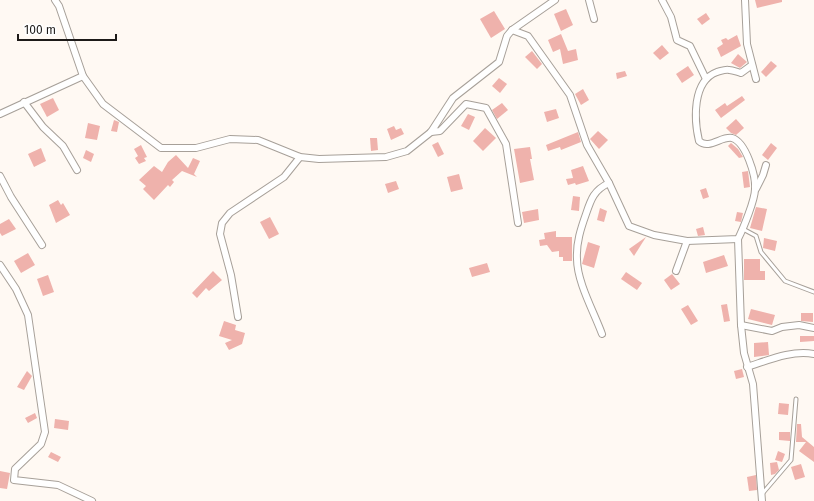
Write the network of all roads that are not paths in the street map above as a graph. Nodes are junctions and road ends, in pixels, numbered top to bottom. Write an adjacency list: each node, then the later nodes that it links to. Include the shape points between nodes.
1 (55, 0): 9 (street)
2 (555, 0): 7 (street)
3 (589, 0): 6 (street)
4 (662, 0): 10 (street, via 671,17 677,40 690,46)
5 (745, 0): 8 (street, via 747,44)
6 (594, 19)
7 (512, 30): 14 (street, via 507,36 499,62 453,98); 19 (street, via 528,36 570,95 587,145)
8 (752, 66): 10 (street, via 741,73 728,69 712,74); 11 (street)
9 (83, 76): 12 (street); 15 (street, via 103,104 160,148 196,148 230,138 258,140)
10 (706, 79): 20 (street, via 696,106 699,141 708,144 729,138 741,144 749,159)
11 (756, 79)
12 (24, 102): 13 (street); 17 (street, via 63,146)
13 (0, 114)
14 (431, 132): 15 (street, via 407,152 386,157 319,160); 21 (street, via 440,131 466,104 486,108 506,144)
15 (300, 157): 29 (street, via 284,177 230,213 222,223 220,234 231,275)
16 (766, 165): 20 (street)
17 (77, 170)
18 (0, 176): 25 (street)
19 (609, 183): 24 (street, via 629,226 654,235); 32 (street, via 598,188 589,203 579,235 576,259 580,277)
20 (756, 190): 22 (street)
21 (518, 223)
22 (743, 229): 23 (street); 28 (lane, via 756,236 762,252 785,281)
23 (738, 239): 24 (street); 30 (street)
24 (687, 241): 27 (street)
25 (42, 245)
26 (0, 265): 37 (street, via 16,289 28,315 45,432 42,444 15,469 14,480 58,485)
27 (676, 271)
28 (814, 292)
29 (238, 317)
30 (741, 325): 31 (street, via 772,331 799,325); 34 (street)
31 (814, 328)
32 (602, 334)
33 (814, 354): 34 (street, via 802,352 781,356)
34 (747, 367): 36 (street, via 753,384)
35 (796, 399): 36 (lane, via 791,460)
36 (762, 498)
37 (92, 501)

